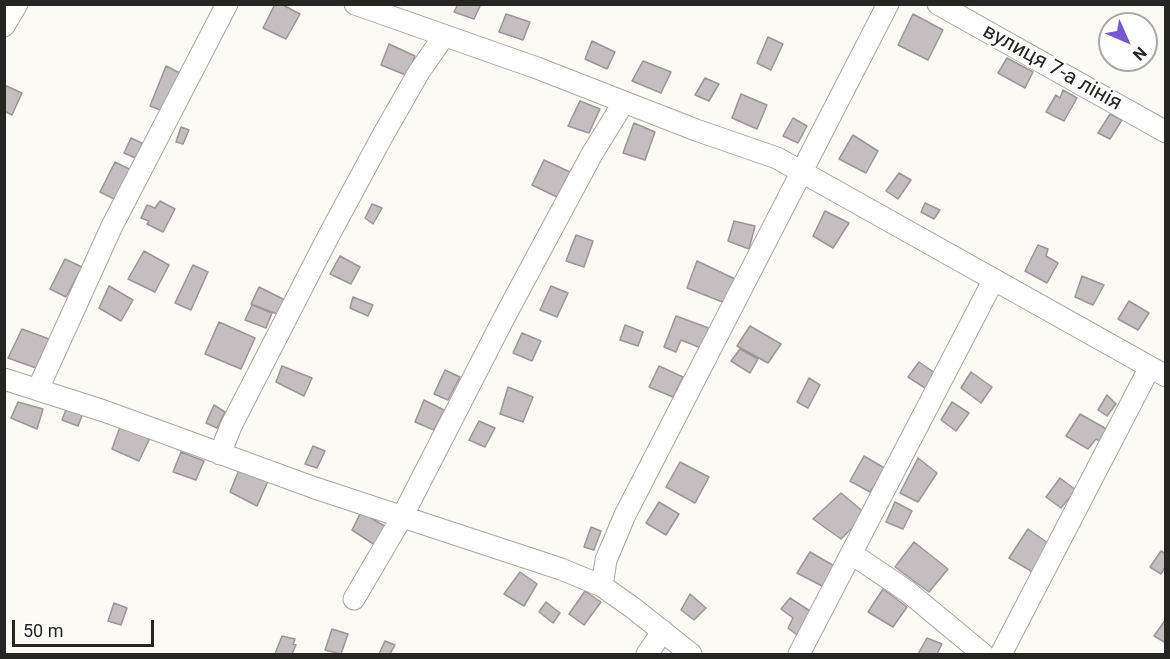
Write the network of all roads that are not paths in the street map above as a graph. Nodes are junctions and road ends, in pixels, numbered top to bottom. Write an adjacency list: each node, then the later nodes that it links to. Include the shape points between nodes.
1 (17, 4): 6 (street)
2 (227, 4): 14 (street, via 112,226)
3 (356, 4): 7 (street)
4 (888, 4): 10 (street)
5 (938, 4): 9 (street, вулиця 7-а лінія)
6 (4, 26)
7 (444, 36): 8 (street); 15 (street, via 419,72 328,237)
8 (624, 102): 10 (street, via 777,158); 16 (street, via 504,318)
9 (1166, 132)
10 (802, 171): 11 (street); 18 (street, via 625,515 606,560)
11 (993, 280): 12 (street); 17 (street)
12 (1158, 372): 25 (street)
13 (4, 379): 14 (street)
14 (38, 389): 15 (street)
15 (220, 454): 16 (street)
16 (402, 517): 18 (street); 19 (street)
17 (852, 554): 23 (street); 24 (street, via 908,591)
18 (602, 586): 20 (street)
19 (354, 599)
20 (663, 631): 21 (street); 22 (street)
21 (647, 654)
22 (691, 654)
23 (799, 654)
24 (983, 654)
25 (1001, 654)

